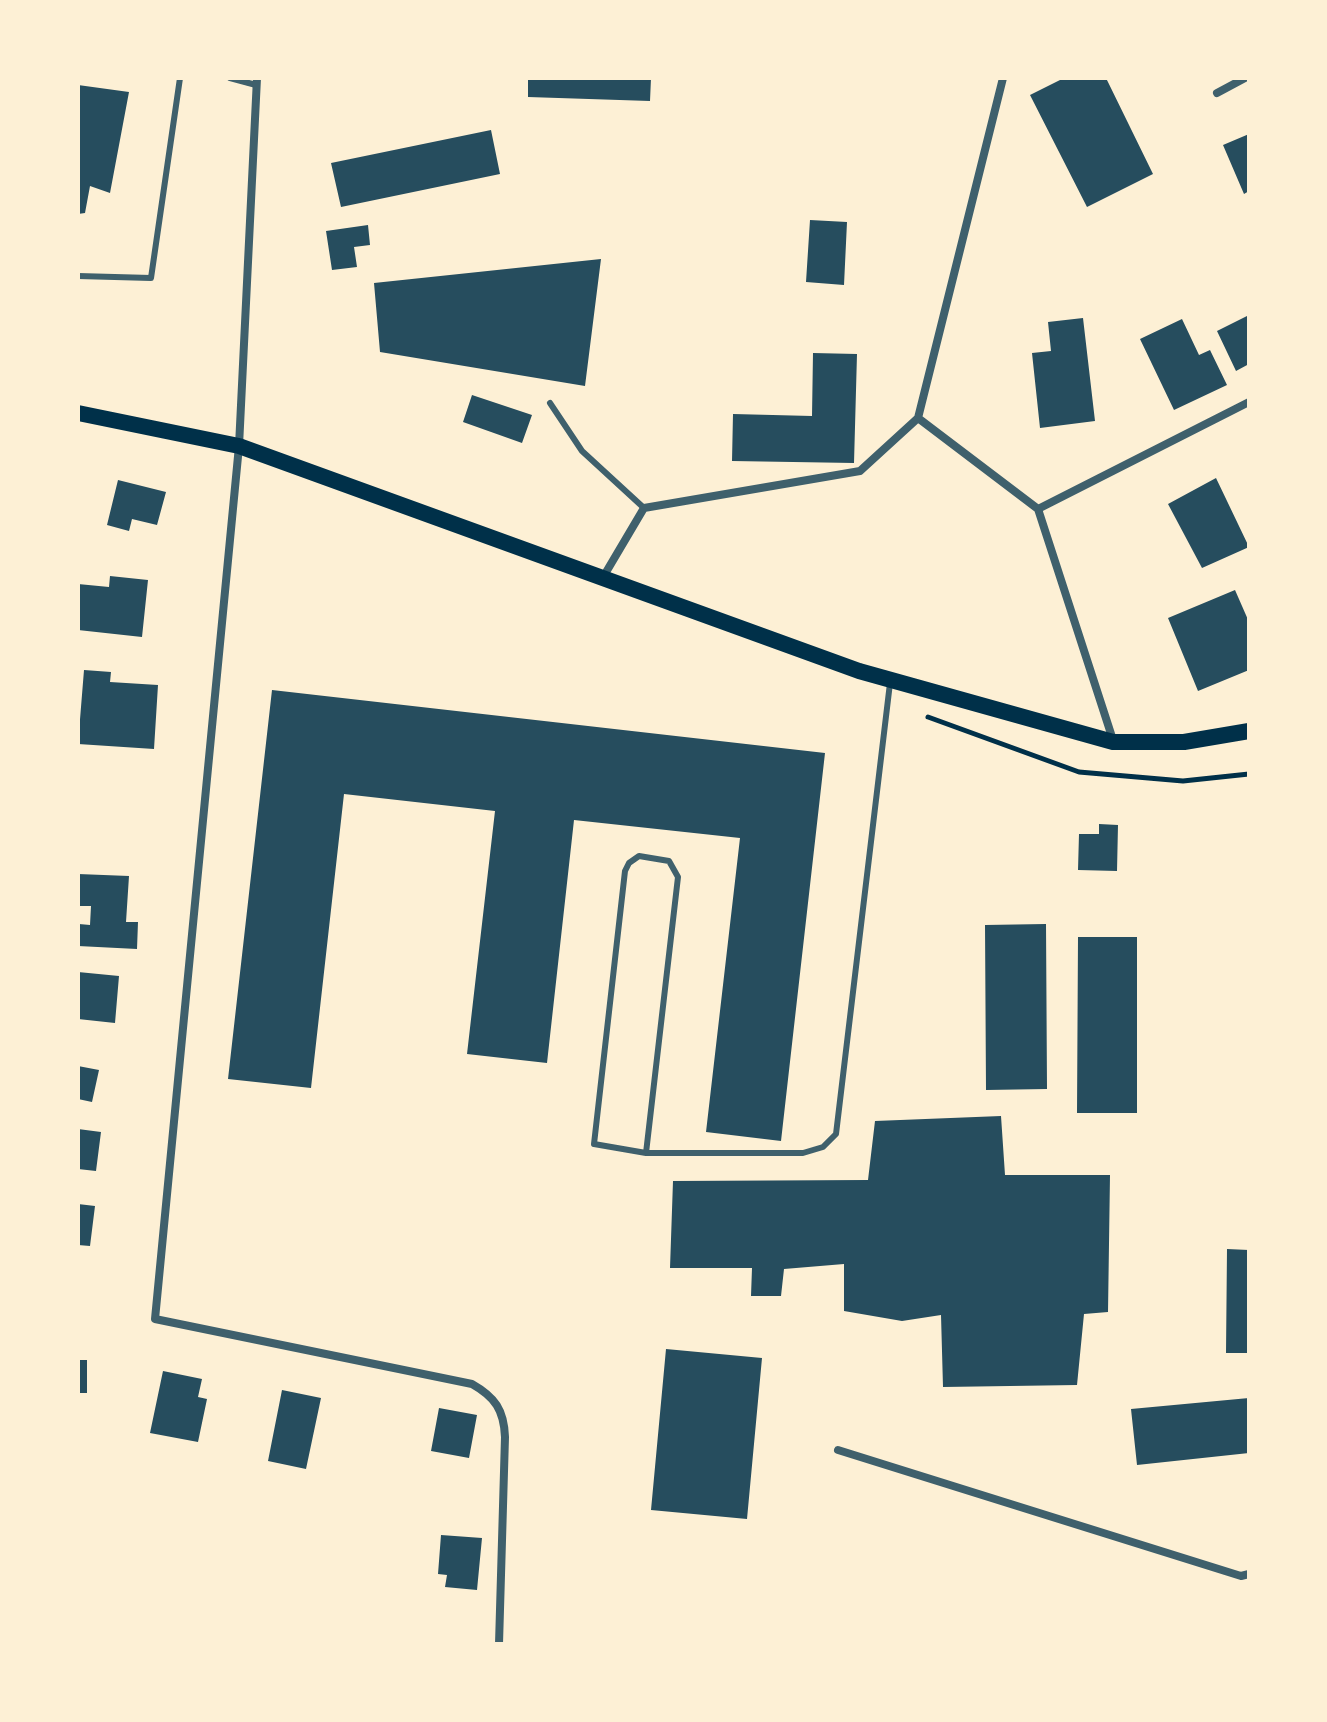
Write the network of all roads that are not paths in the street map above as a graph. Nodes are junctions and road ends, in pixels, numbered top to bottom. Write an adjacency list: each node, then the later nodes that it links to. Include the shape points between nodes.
1 (180, 78): 7 (lane, via 151,278)
2 (230, 78): 5 (lane)
3 (1003, 78): 11 (street)
4 (1245, 78): 6 (street)
5 (257, 82): 12 (street)
6 (1217, 93)
7 (78, 276)
8 (1249, 402): 14 (street)
9 (550, 403): 13 (lane, via 582,451)
10 (78, 413): 12 (main road)
11 (918, 418): 13 (street, via 860,471); 14 (street)
12 (239, 446): 15 (main road); 22 (street, via 155,1319 472,1384 487,1392 504,1418 505,1437)
13 (644, 508): 15 (street)
14 (1038, 509): 18 (street)
15 (601, 580): 16 (main road)
16 (890, 680): 18 (main road); 19 (lane, via 836,1134 823,1147 803,1153)
17 (1249, 731): 18 (main road, via 1184,742)
18 (1113, 742)
19 (646, 1153): 19 (lane, via 594,1144 625,871 639,856 669,861 678,877)
20 (838, 1450): 21 (street, via 1241,1576)
21 (1249, 1574)
22 (499, 1644)

